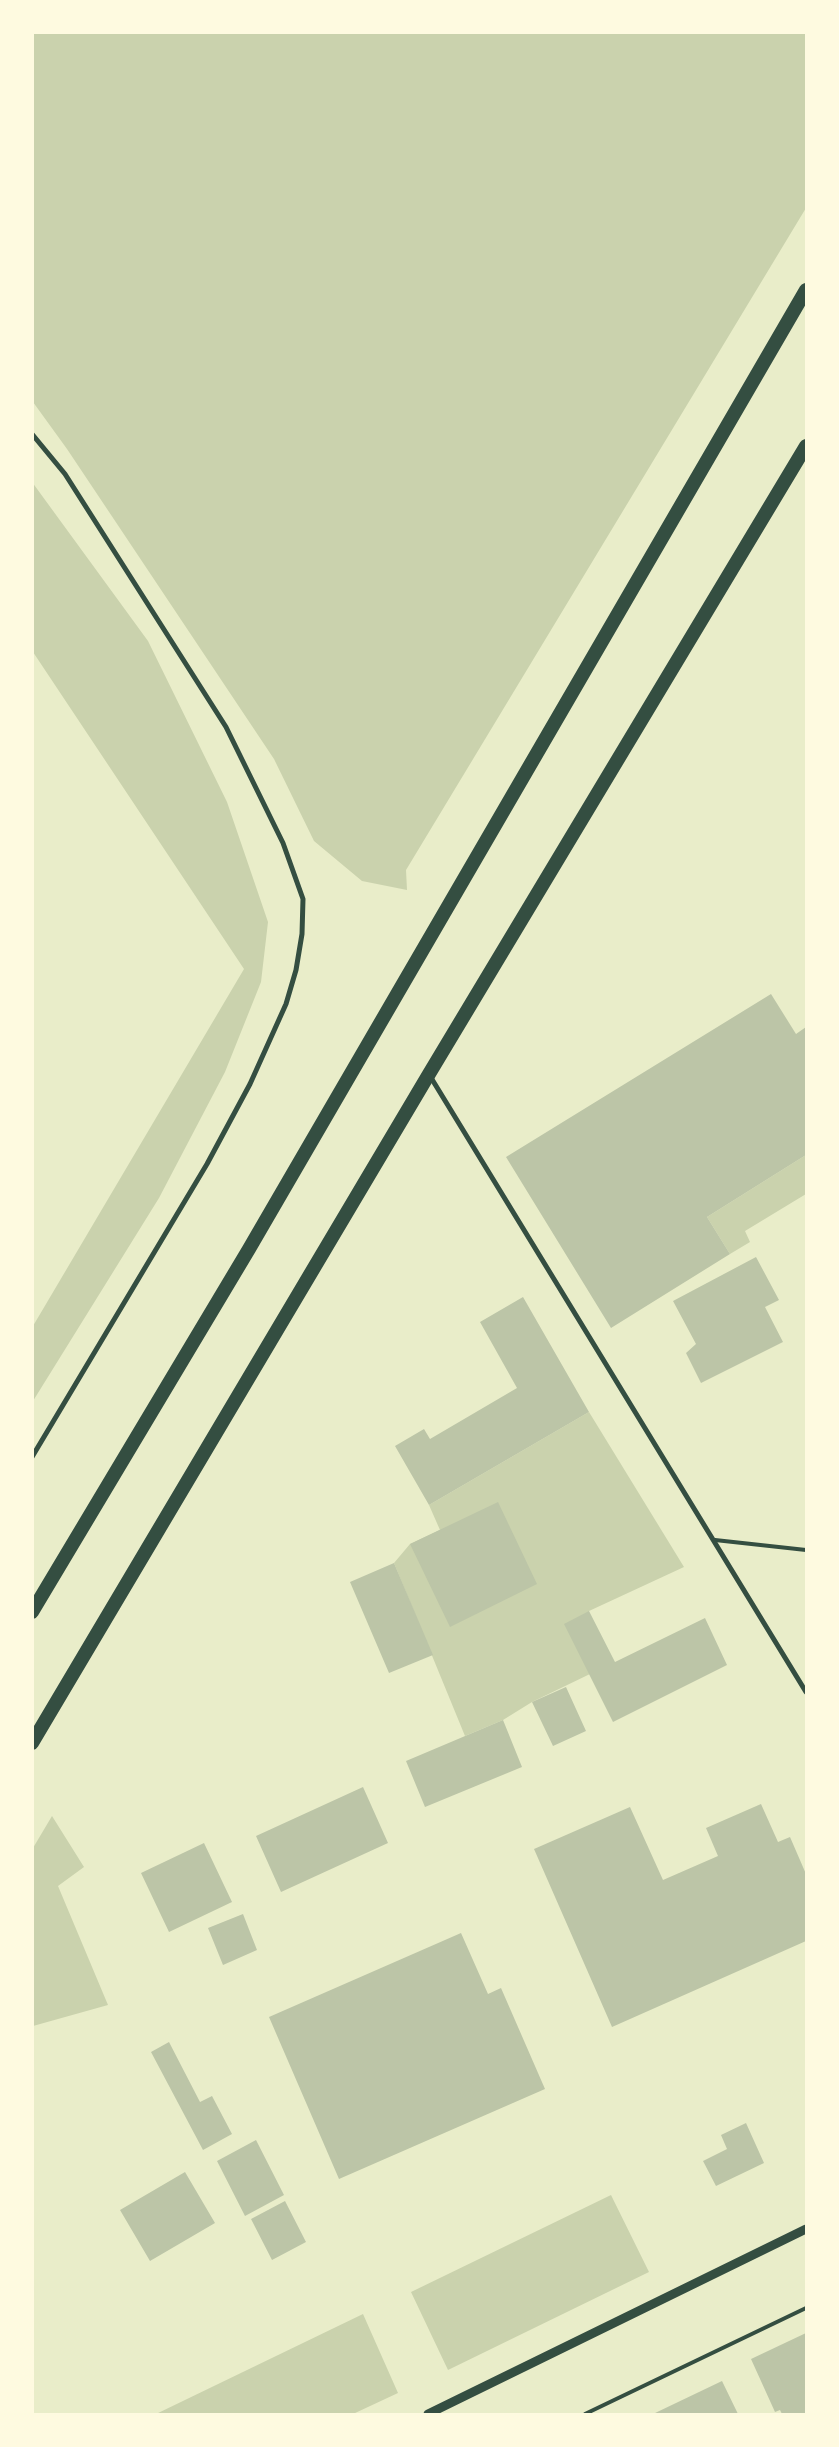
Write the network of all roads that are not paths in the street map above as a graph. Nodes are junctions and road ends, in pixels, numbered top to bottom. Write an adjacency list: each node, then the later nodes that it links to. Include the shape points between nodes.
1 (806, 290): 8 (highway, via 249,1249)
2 (32, 434): 5 (street, via 64,474 226,727 283,843 303,899 296,970 286,1004 250,1084 207,1164)
3 (806, 446): 4 (highway)
4 (429, 1074): 6 (street); 10 (highway)
5 (32, 1457)
6 (715, 1540): 7 (lane); 9 (street)
7 (806, 1550)
8 (32, 1612)
9 (806, 1692)
10 (32, 1743)
11 (806, 2229): 13 (street)
12 (806, 2308): 14 (lane)
13 (428, 2414)
14 (585, 2414)

